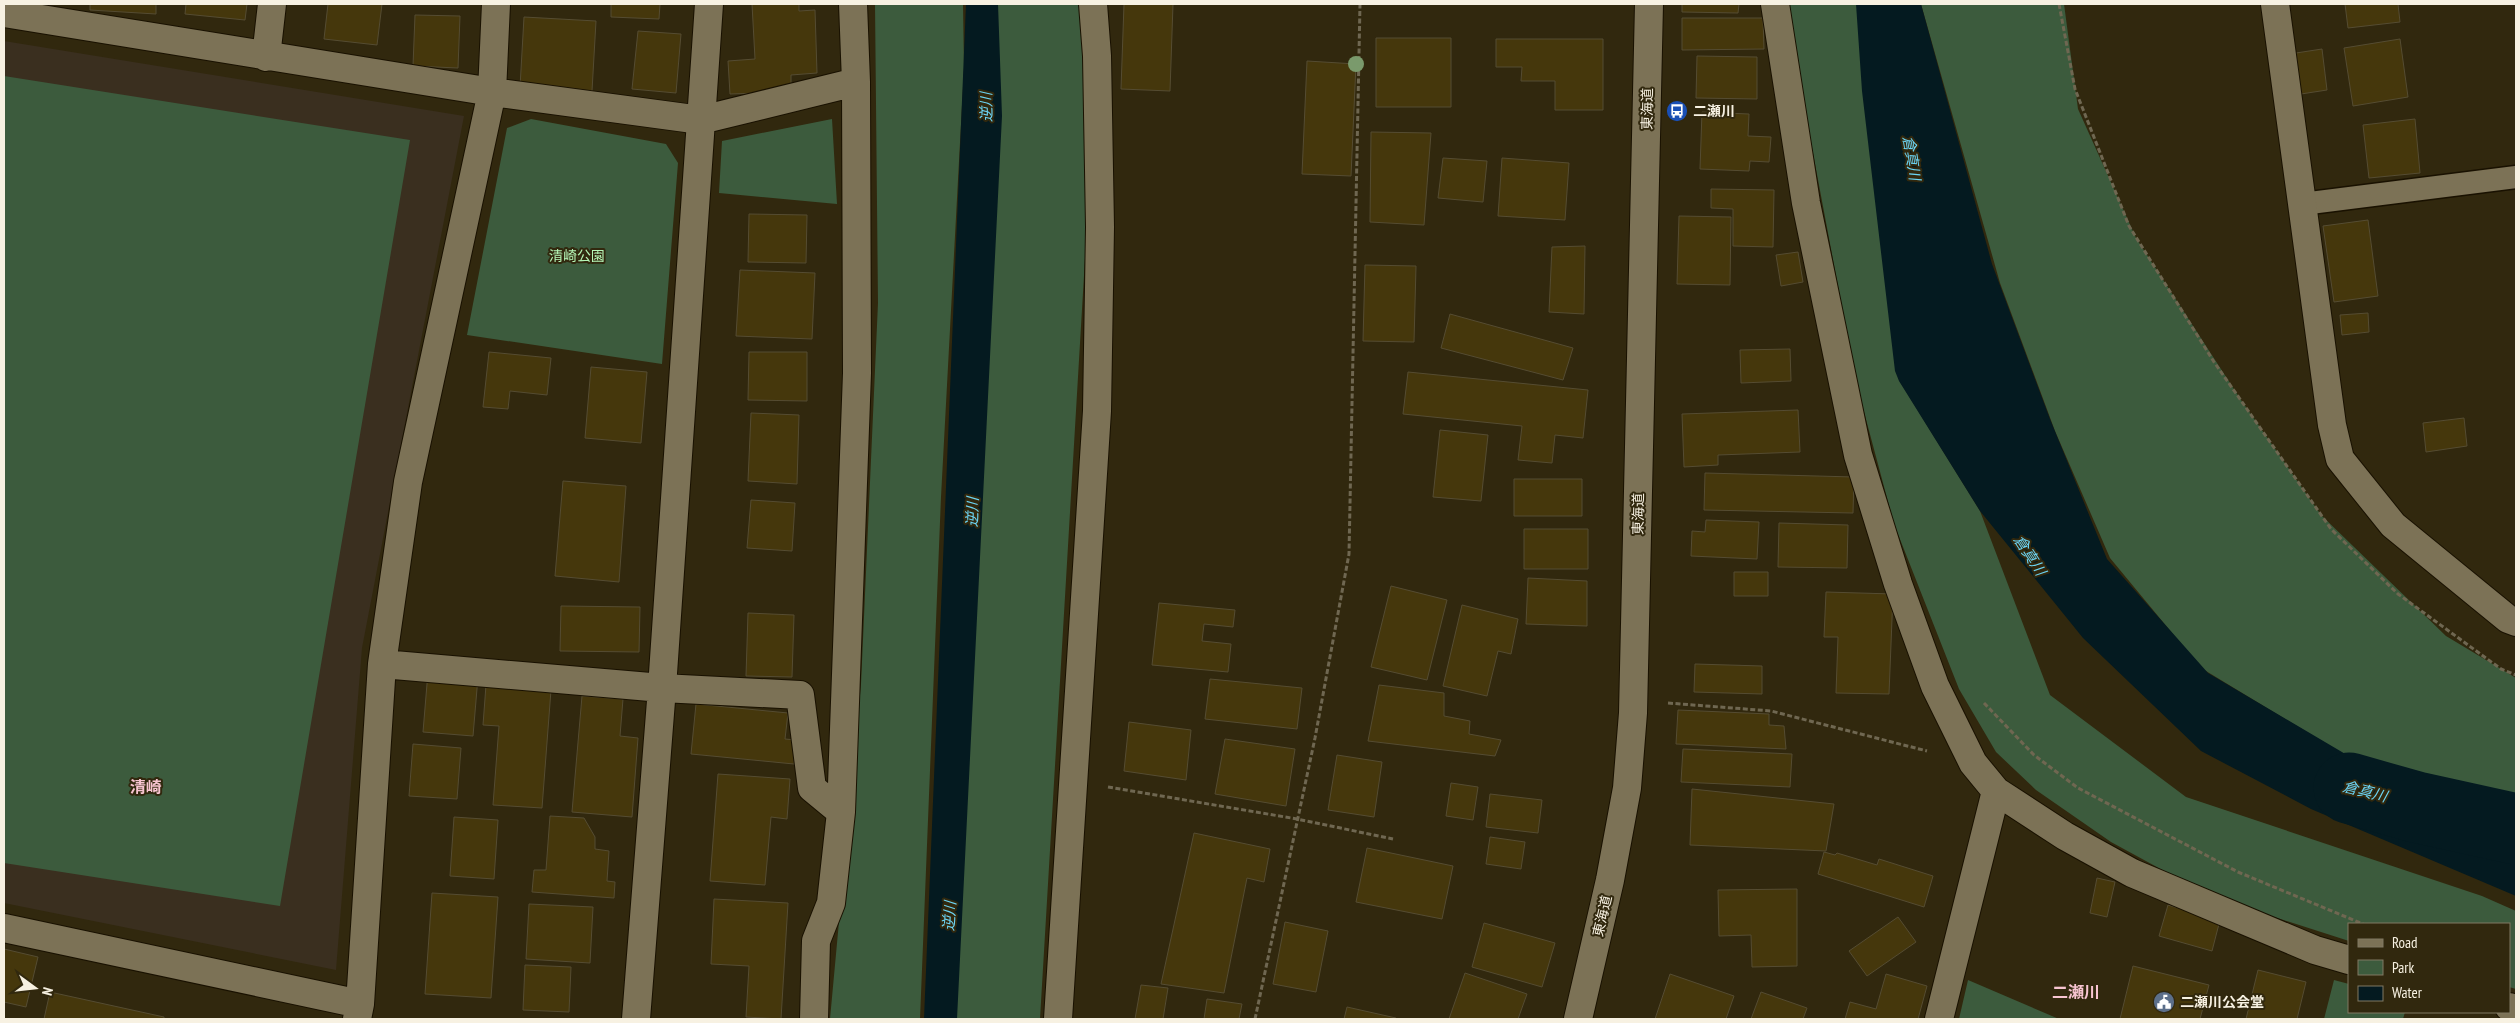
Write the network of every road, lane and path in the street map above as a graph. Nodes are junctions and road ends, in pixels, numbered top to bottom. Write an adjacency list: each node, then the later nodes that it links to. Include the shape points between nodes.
1 (272, 4): 13 (street)
2 (496, 4): 15 (street)
3 (709, 4): 16 (street)
4 (853, 4): 14 (street)
5 (1093, 4): 26 (street, via 1100,227 1097,411)
6 (1360, 4): 29 (path, via 1349,554)
7 (1649, 4): 39 (street, 東海道, via 1633,713 1627,788)
8 (1774, 4): 25 (street, via 1806,203 1858,455 1898,584 1935,686)
9 (2059, 4): 21 (path, via 2075,89 2129,226 2214,362 2331,529 2398,594 2501,669)
10 (2275, 4): 18 (street)
11 (4, 13): 12 (street)
12 (50, 13): 13 (street)
13 (266, 57): 15 (street)
14 (856, 82): 16 (street); 28 (street, via 857,373)
15 (492, 92): 16 (street); 20 (street, via 408,482)
16 (701, 120): 22 (street)
17 (2516, 177): 18 (lane)
18 (2302, 204): 19 (street, via 2332,425 2340,459 2393,525 2508,619)
19 (2516, 622)
20 (382, 664): 22 (street); 34 (street)
21 (2516, 675)
22 (662, 688): 28 (street, via 800,694 812,788); 35 (street)
23 (1980, 700): 31 (path, via 2034,755 2078,788 2238,872)
24 (1660, 703): 25 (path, via 1771,711)
25 (1973, 763): 27 (street)
26 (1073, 781): 29 (path); 37 (street)
27 (1996, 791): 33 (street, via 2065,836 2132,873 2315,950); 40 (street)
28 (841, 812): 36 (street, via 831,903 816,941)
29 (1298, 819): 30 (path); 38 (path)
30 (1393, 839)
31 (2361, 923)
32 (4, 928): 34 (street)
33 (2348, 960)
34 (359, 1012)
35 (636, 1019)
36 (814, 1019)
37 (1058, 1019)
38 (1255, 1019)
39 (1578, 1019)
40 (1939, 1019)

